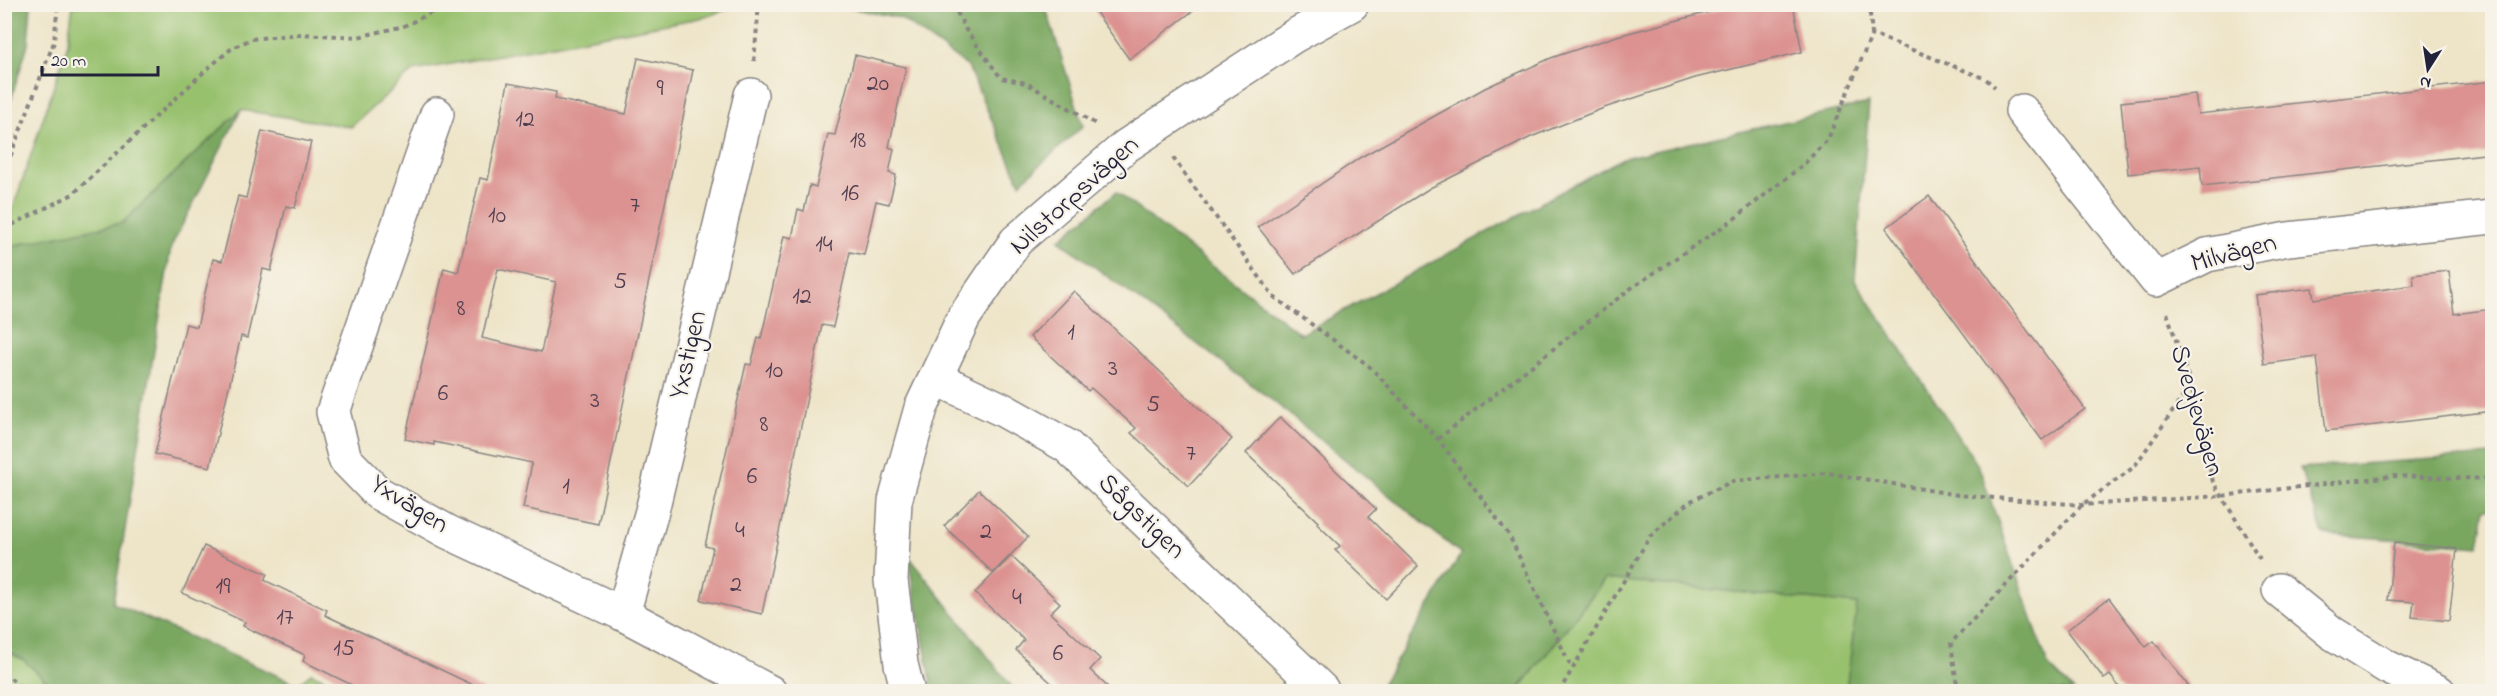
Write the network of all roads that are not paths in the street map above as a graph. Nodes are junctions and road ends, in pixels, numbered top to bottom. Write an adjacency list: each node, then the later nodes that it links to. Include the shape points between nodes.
1 (1352, 4): 6 (street, Nilstorpsvägen, via 1294,36 1139,137 1016,241 964,317)
2 (751, 94): 8 (street, Yxstigen, via 652,511)
3 (2022, 111): 5 (street, Milvägen, via 2156,280 2207,255 2288,239)
4 (437, 114): 8 (street, Yxvägen, via 333,411 345,459 388,499 448,532)
5 (2493, 218)
6 (936, 378): 9 (street, Sågstigen, via 1067,447); 11 (street, Nilstorpsvägen, via 921,408 895,501 891,580)
7 (2279, 590): 12 (street, via 2332,633 2386,667)
8 (622, 614): 10 (street, Yxvägen)
9 (1322, 690)
10 (770, 692)
11 (908, 692)
12 (2439, 692)

